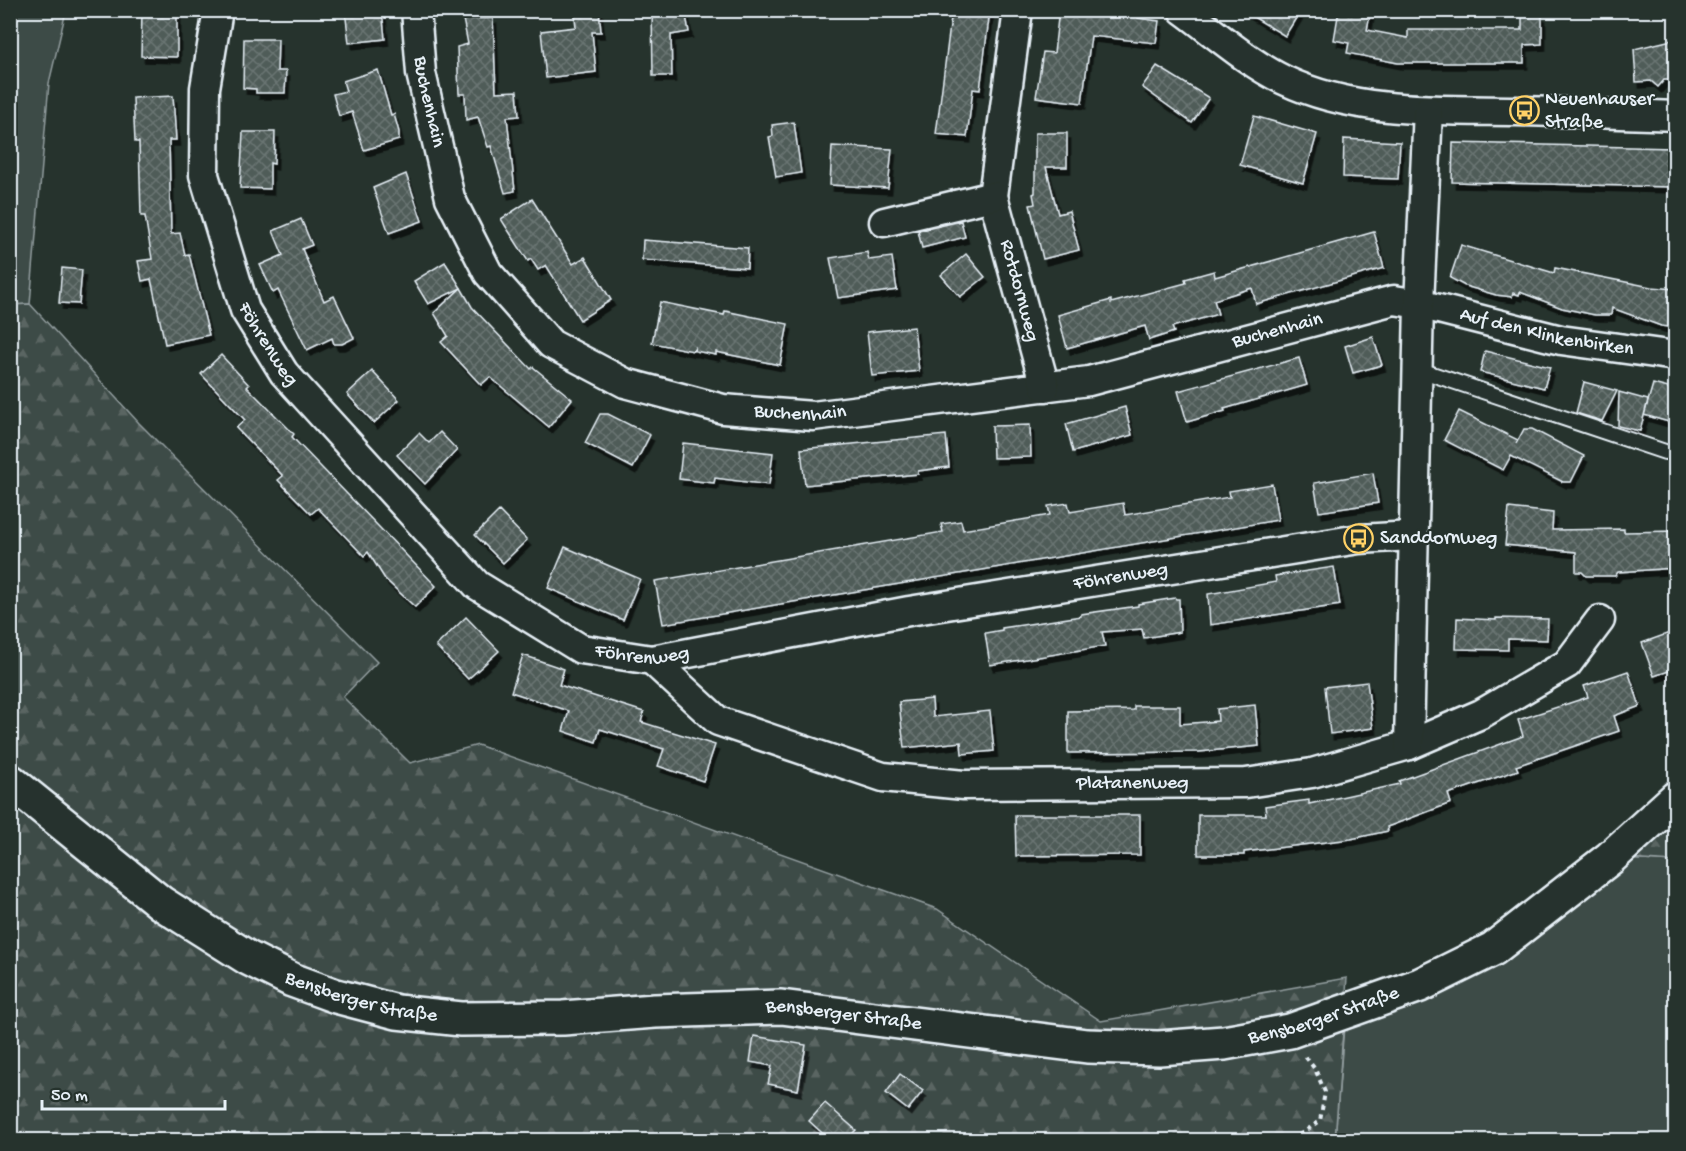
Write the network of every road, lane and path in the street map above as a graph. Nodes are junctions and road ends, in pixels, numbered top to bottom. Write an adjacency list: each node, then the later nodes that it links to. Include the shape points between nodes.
1 (219, 10): 16 (street, Föhrenweg, via 205,88 204,175 245,310 284,374 477,585 581,649)
2 (416, 10): 12 (street, Buchenhain, via 422,73 450,198 488,273 551,344 625,383 723,409 813,416)
3 (1018, 10): 7 (street, Rotdornweg)
4 (1183, 10): 5 (street, via 1260,67 1285,80 1347,100)
5 (1428, 110): 6 (street); 9 (street)
6 (1676, 116)
7 (993, 196): 8 (street); 12 (street, Rotdornweg)
8 (884, 222)
9 (1419, 304): 10 (street, Auf den Klinkenbirken, via 1561,340); 11 (street); 12 (street, Buchenhain, via 1394,300 1089,381)
10 (1676, 356)
11 (1417, 369): 13 (lane); 14 (street)
12 (1045, 387)
13 (1665, 452)
14 (1413, 536): 16 (street, Föhrenweg, via 1359,539 957,603); 17 (street)
15 (1600, 620): 17 (street, Platanenweg, via 1567,664 1481,714)
16 (652, 660): 17 (street, Platanenweg, via 718,721 883,777 964,785 1246,783 1312,772)
17 (1409, 745)
18 (10, 781): 20 (main road, Bensberger Straße, via 161,903 248,958 292,981 397,1012 461,1019 552,1019 781,1007 1087,1046 1159,1048 1224,1043)
19 (1676, 798): 20 (main road, Bensberger Straße, via 1610,858 1492,949 1420,985)
20 (1290, 1031): 21 (path, via 1325,1092 1320,1121)
21 (1292, 1140)

